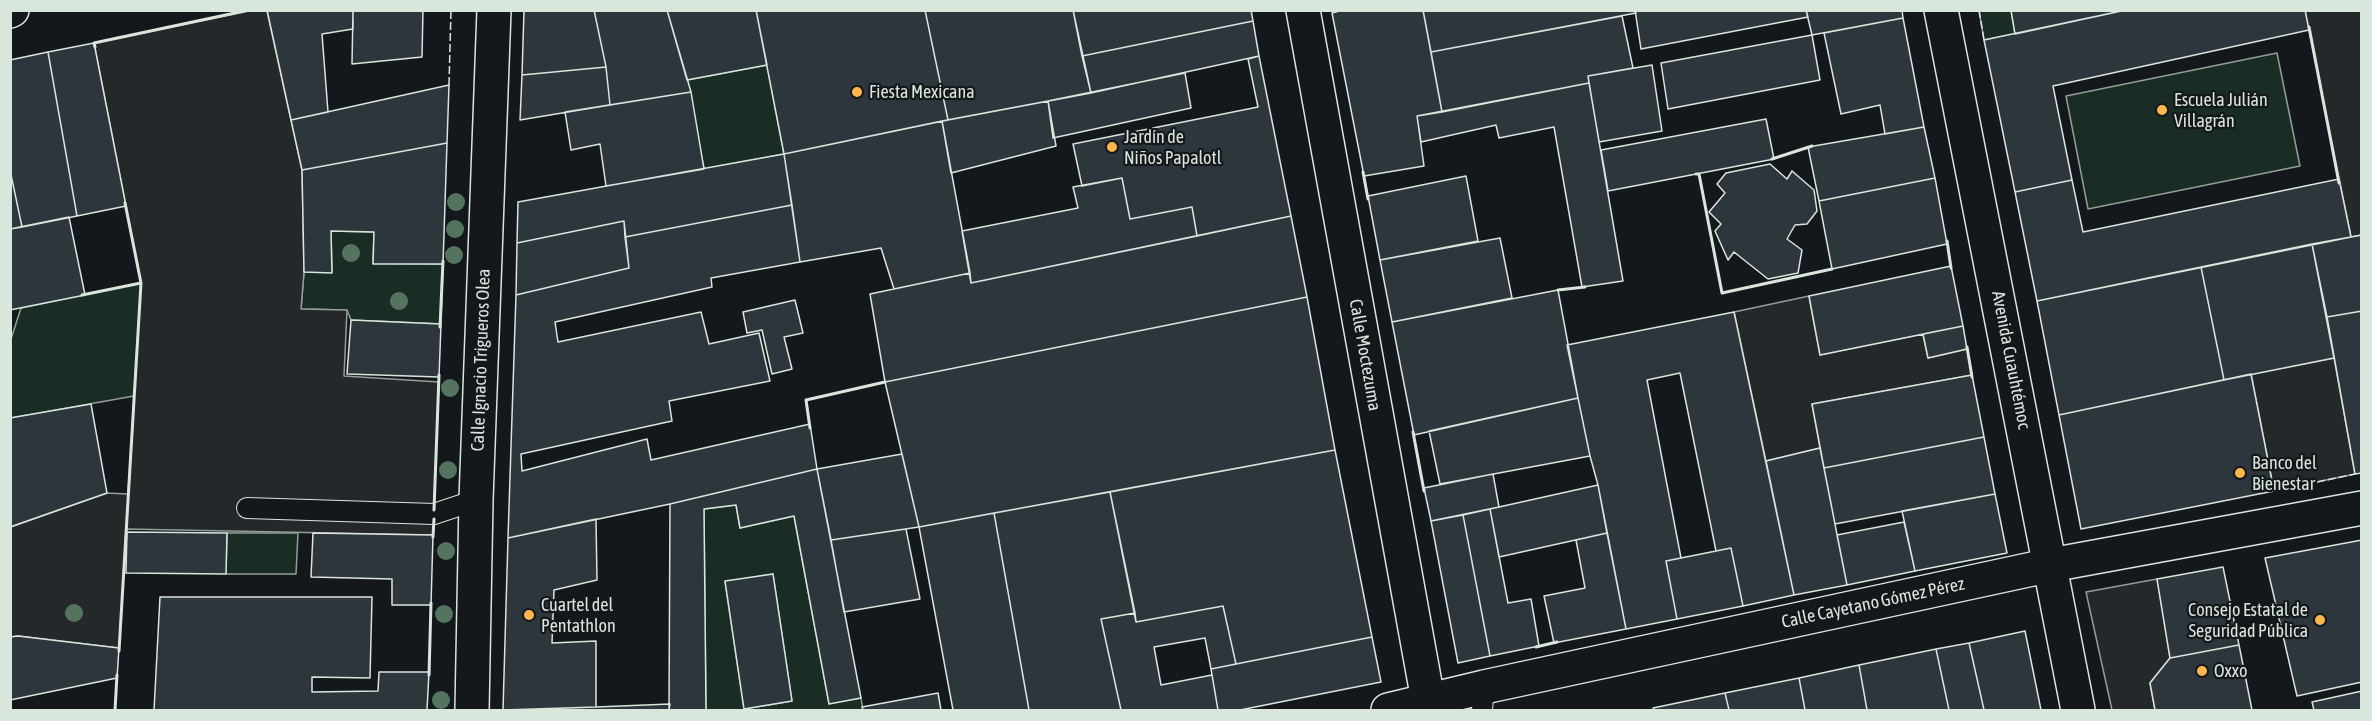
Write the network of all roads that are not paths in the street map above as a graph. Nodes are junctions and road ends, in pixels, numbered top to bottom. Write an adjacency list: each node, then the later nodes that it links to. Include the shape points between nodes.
1 (494, 10): 4 (street, Calle Ignacio Trigueros Olea)
2 (1303, 10): 9 (street, Calle Moctezuma)
3 (1941, 10): 7 (street, Avenida Cuauhtémoc)
4 (476, 500): 5 (lane, via 434,514); 11 (street, Calle Ignacio Trigueros Olea)
5 (247, 508)
6 (2361, 508): 7 (street, Calle Cayetano Gómez Pérez)
7 (2051, 565): 8 (street, Calle Cayetano Gómez Pérez); 12 (street, Avenida Cuauhtémoc)
8 (1483, 699): 9 (street, Calle Cayetano Gómez Pérez)
9 (1428, 700): 10 (street, Calle Cayetano Gómez Pérez)
10 (1389, 710)
11 (472, 711)
12 (2078, 711)

